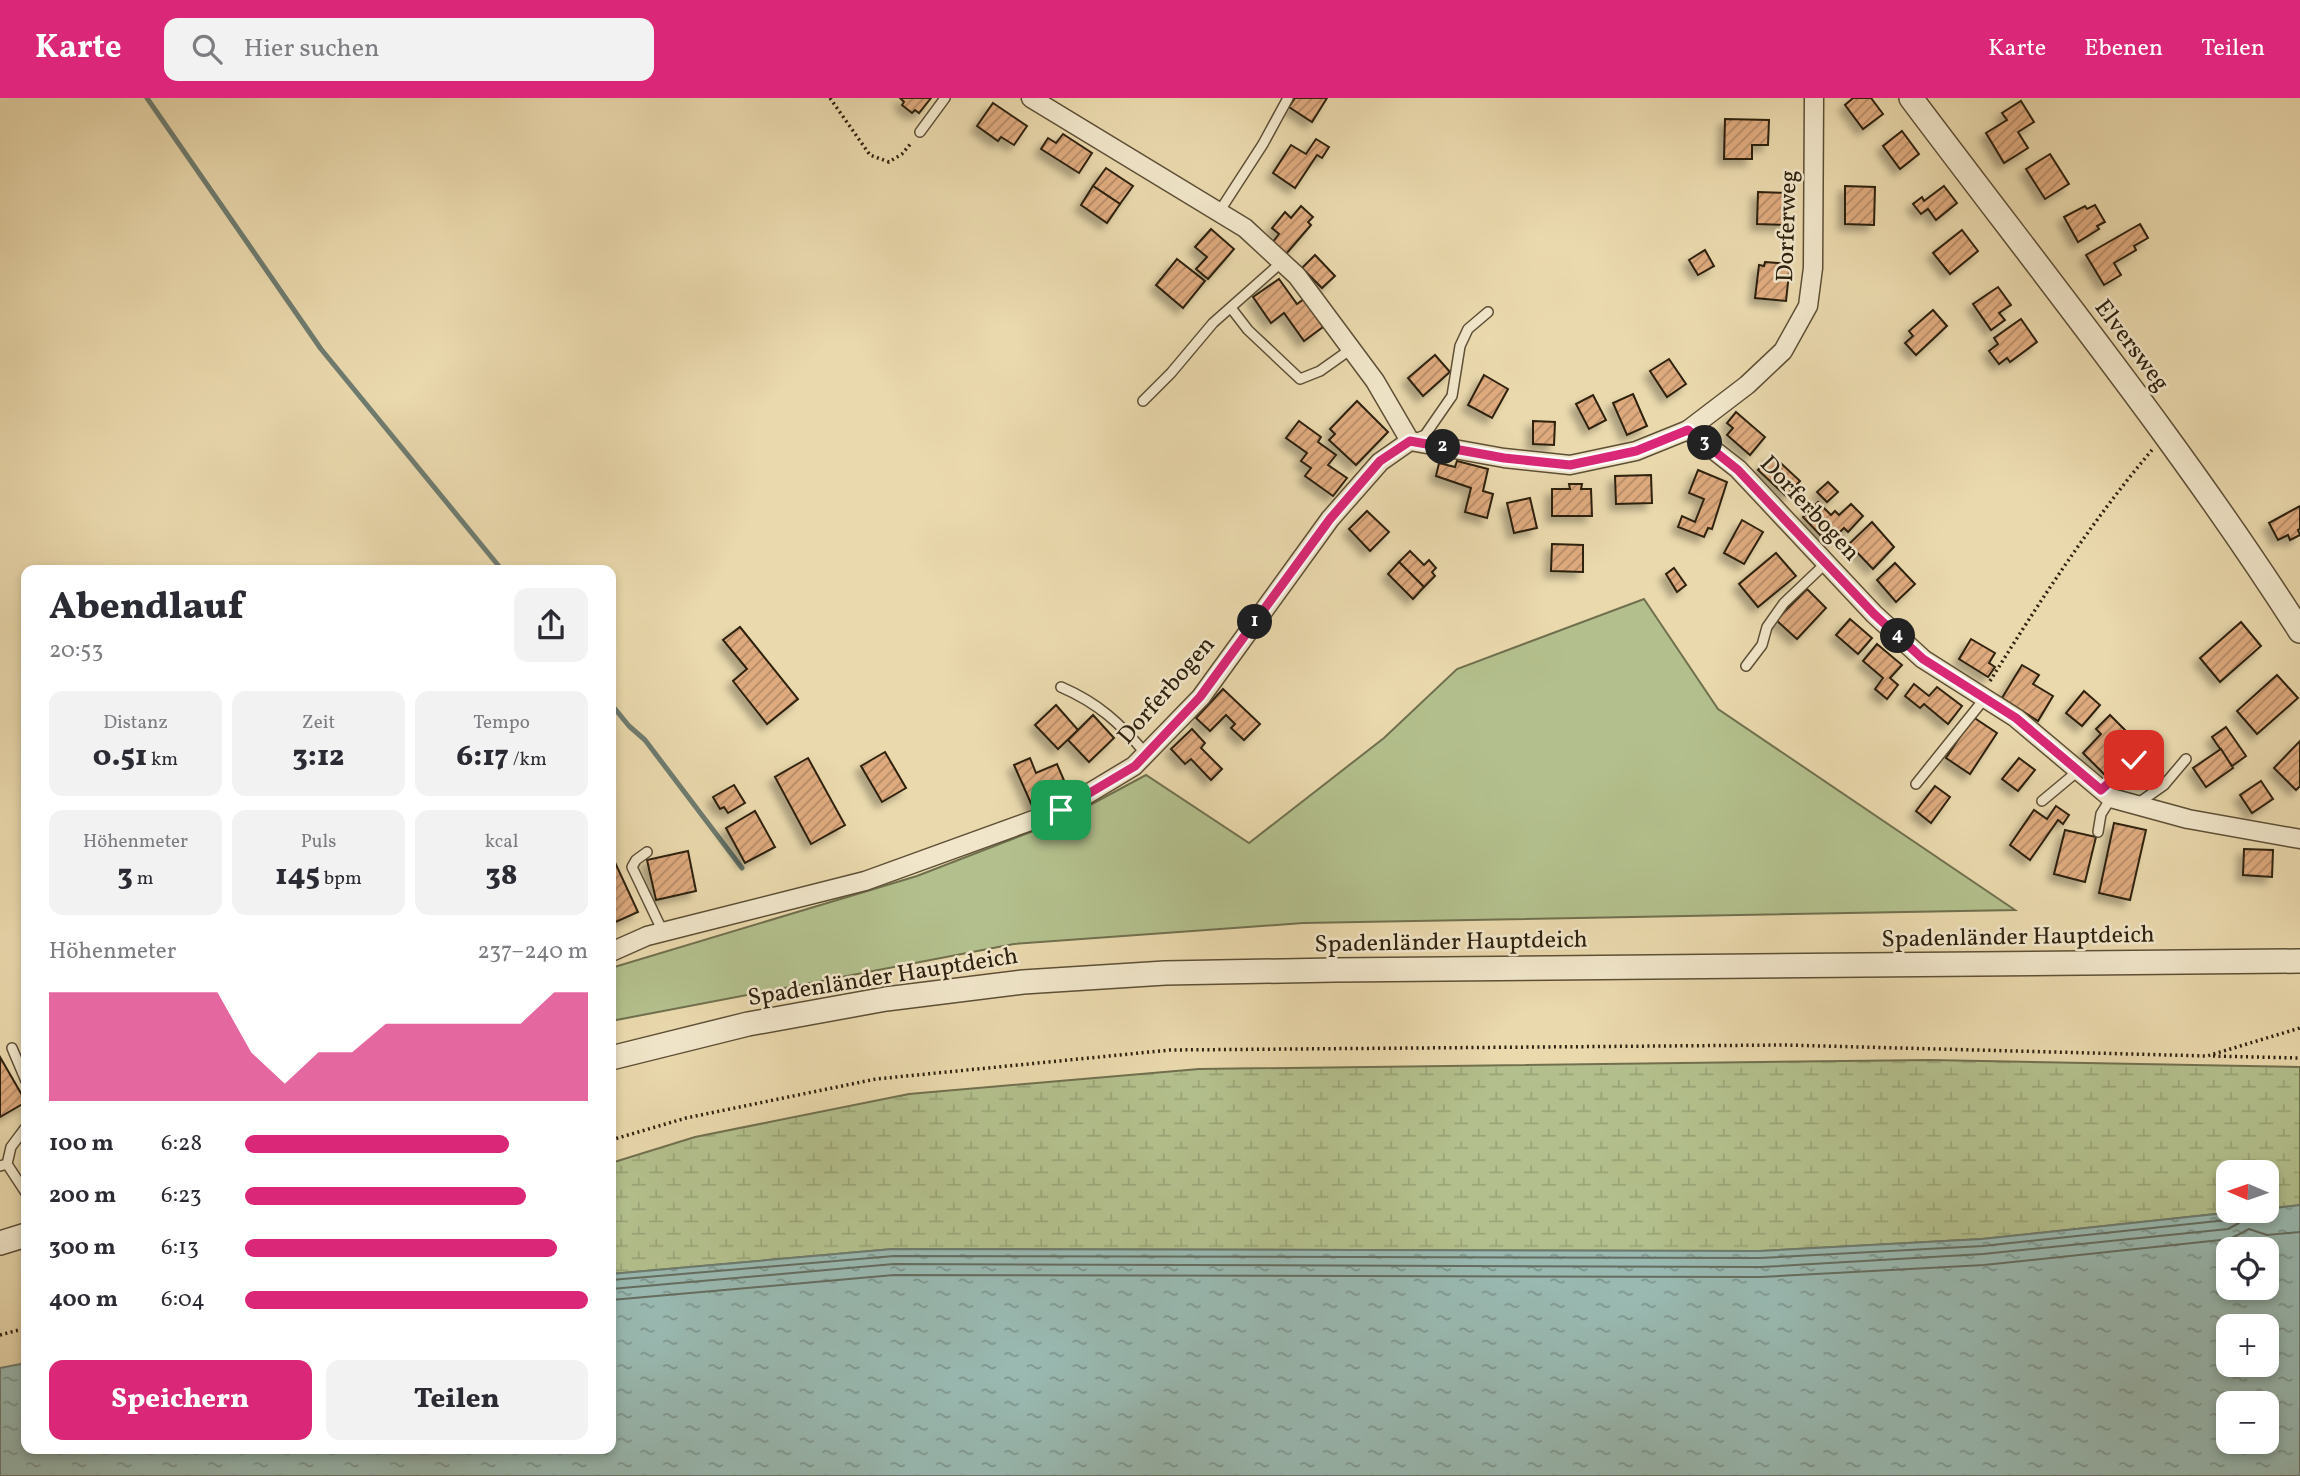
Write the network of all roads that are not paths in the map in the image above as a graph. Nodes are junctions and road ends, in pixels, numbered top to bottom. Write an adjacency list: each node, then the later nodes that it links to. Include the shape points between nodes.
1 (945, 98): 6 (lane)
2 (1031, 98): 7 (street)
3 (1288, 98): 7 (lane)
4 (1814, 98): 13 (street, Dorferweg, via 1813,268 1808,306 1783,351)
5 (1911, 98): 16 (street, Elversweg)
6 (920, 132)
7 (1219, 212): 8 (street)
8 (1282, 262): 9 (lane); 11 (street)
9 (1231, 308): 11 (lane, via 1300,379); 12 (lane)
10 (1488, 312): 14 (lane, via 1468,329 1460,346 1452,396 1425,435)
11 (1351, 349): 14 (street)
12 (1143, 401)
13 (1688, 430): 14 (street, via 1636,451 1570,465); 15 (street, Dorferbogen, via 1738,470)
14 (1410, 441): 20 (street, Dorferbogen, via 1380,461 1330,519 1200,697)
15 (1826, 563): 17 (lane, via 1784,603); 19 (street, Dorferbogen, via 1923,659)
16 (2297, 619)
17 (1745, 666)
18 (1061, 687): 20 (lane, via 1089,699 1125,728)
19 (1983, 697): 23 (street, Dorferbogen, via 2016,718); 24 (lane)
20 (1146, 754): 31 (street, Dorferbogen, via 1135,766 1048,815 865,881)
21 (2186, 759): 27 (lane, via 2164,785)
22 (2134, 760): 25 (lane)
23 (2078, 771): 25 (street, Dorferbogen); 26 (lane)
24 (1916, 784)
25 (2106, 794): 27 (street, Dorferbogen); 28 (lane)
26 (2042, 801)
27 (2135, 805): 29 (street, Dorferbogen)
28 (2098, 832)
29 (2300, 839)
30 (647, 852): 31 (lane, via 632,867)
31 (663, 932): 32 (street, Dorferbogen)
32 (616, 950)
33 (2300, 961): 35 (street, Spadenländer Hauptdeich, via 1165,973 1023,982 886,999 748,1024)
34 (12, 1048): 36 (lane)
35 (616, 1057)
36 (21, 1069)
37 (21, 1134): 38 (lane)
38 (4, 1165): 39 (lane)
39 (21, 1187)
40 (21, 1237): 41 (street)
41 (0, 1243)

